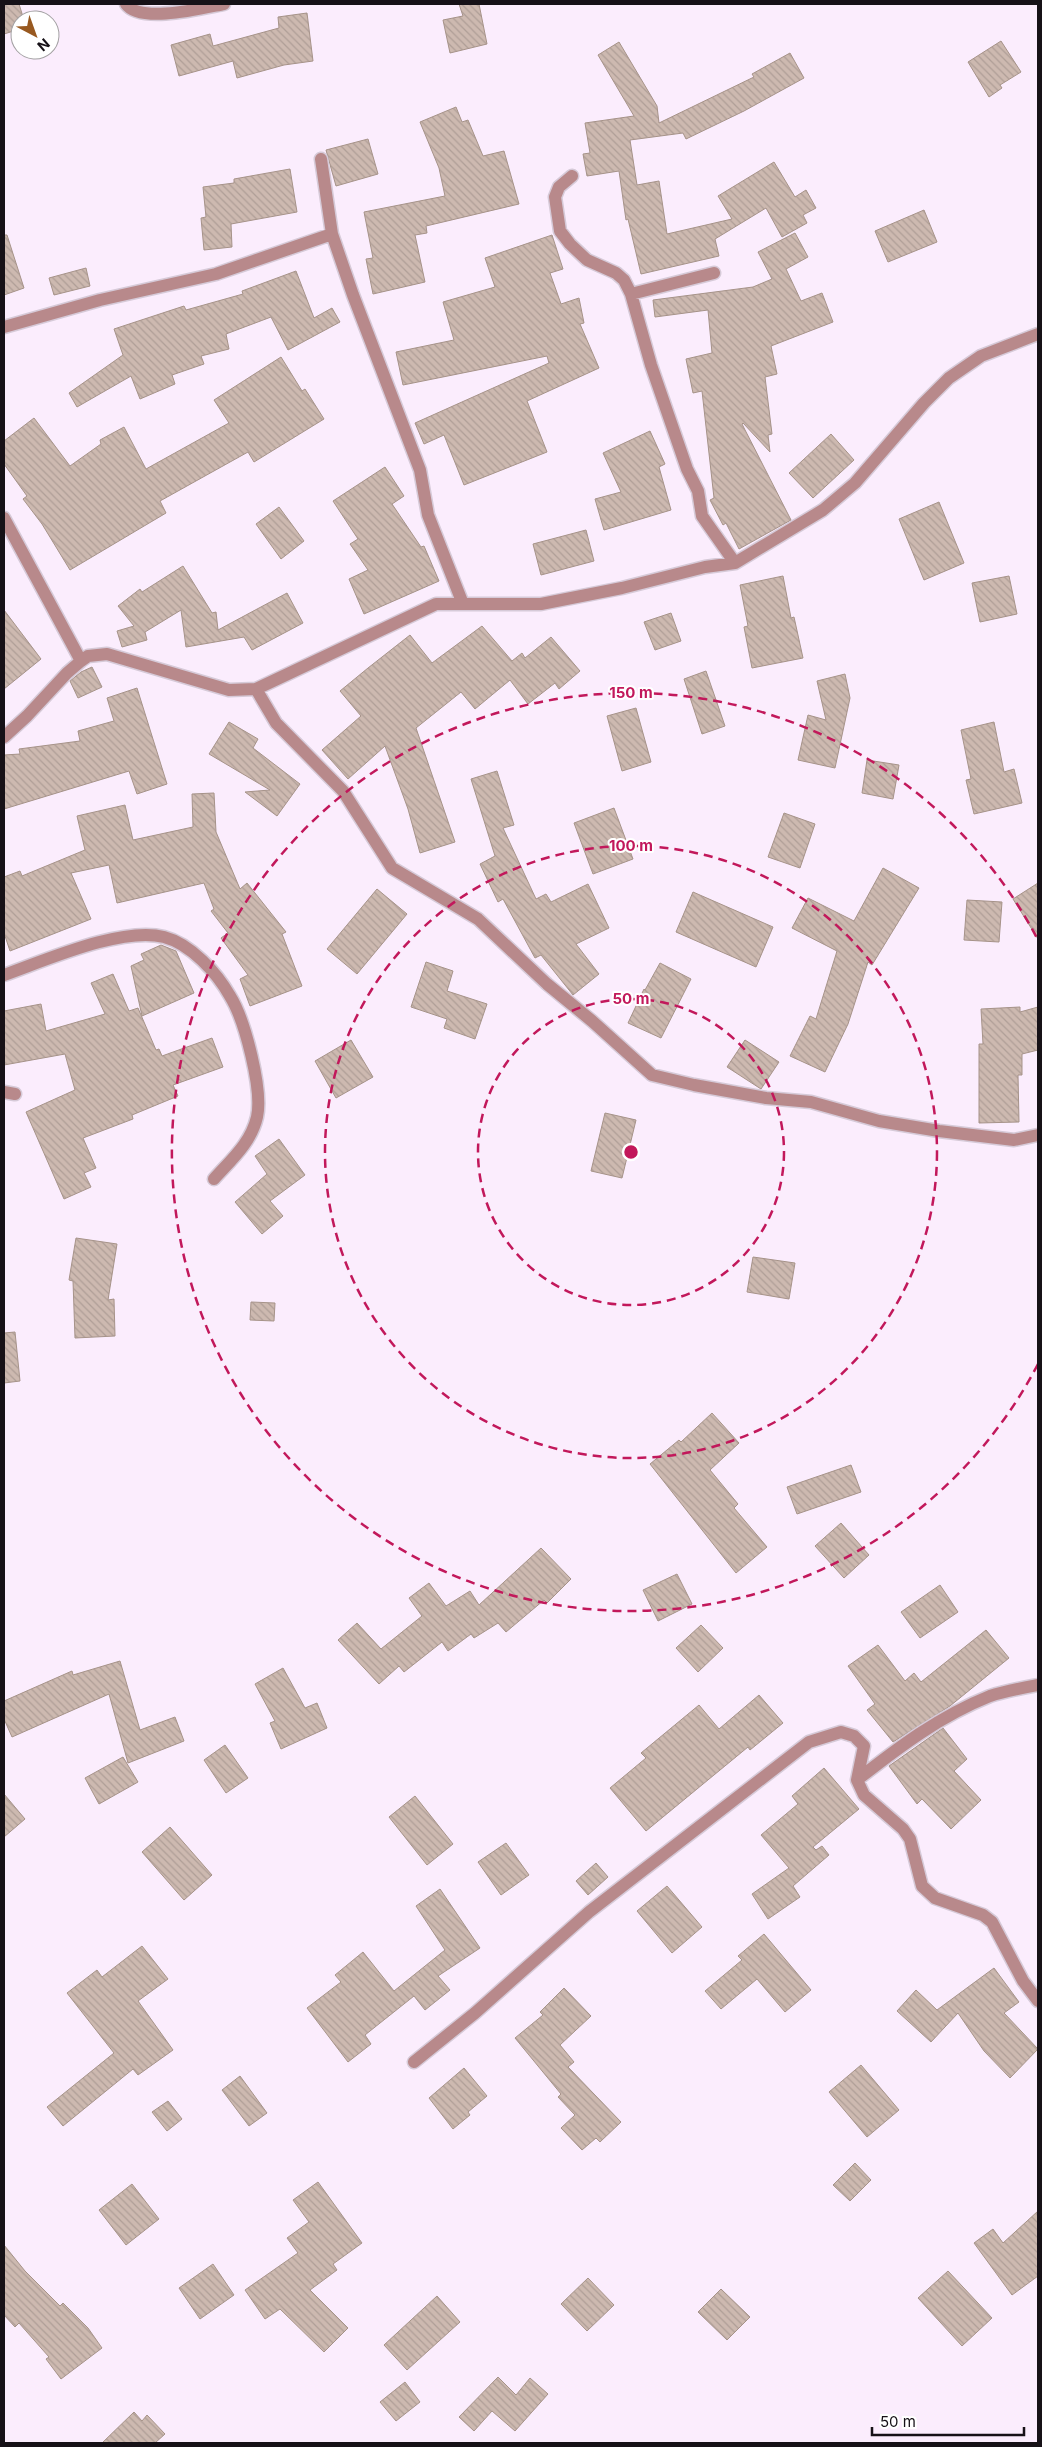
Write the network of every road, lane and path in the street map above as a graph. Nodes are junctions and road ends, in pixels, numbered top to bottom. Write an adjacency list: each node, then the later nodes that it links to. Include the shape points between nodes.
1 (126, 4): 2 (street, via 153,14)
2 (224, 4)
3 (321, 159): 5 (street)
4 (572, 176): 7 (street, via 559,187 555,197 560,231 587,260 624,280)
5 (332, 234): 8 (street, via 216,274 100,300); 12 (street, via 420,470 428,515)
6 (714, 273): 7 (street)
7 (630, 294): 11 (street, via 651,365 687,469 698,491 702,516)
8 (4, 327)
9 (1038, 334): 11 (street, via 981,356 949,378 855,483 823,510)
10 (4, 518): 13 (street)
11 (735, 563): 12 (street, via 542,604)
12 (463, 604): 14 (street, via 436,604)
13 (80, 661): 14 (street, via 88,656 107,654 229,690); 15 (street)
14 (256, 689): 17 (street, via 276,723 343,792 392,868 478,919 652,1075 694,1086 812,1102 879,1121 939,1132 1014,1140)
15 (4, 737)
16 (4, 975): 18 (street, via 103,942 138,935 164,936 185,946 198,958 221,981 232,998 255,1072 257,1096 257,1117 245,1145)
17 (1038, 1135)
18 (214, 1179)
19 (1038, 1685): 20 (street, via 991,1696 939,1720)
20 (858, 1780): 21 (street, via 864,1795 910,1839 922,1886 935,1898 983,1914 992,1922 1023,1981); 22 (street, via 864,1746 854,1736 841,1732 809,1742 589,1912)
21 (1038, 2001)
22 (414, 2062)

